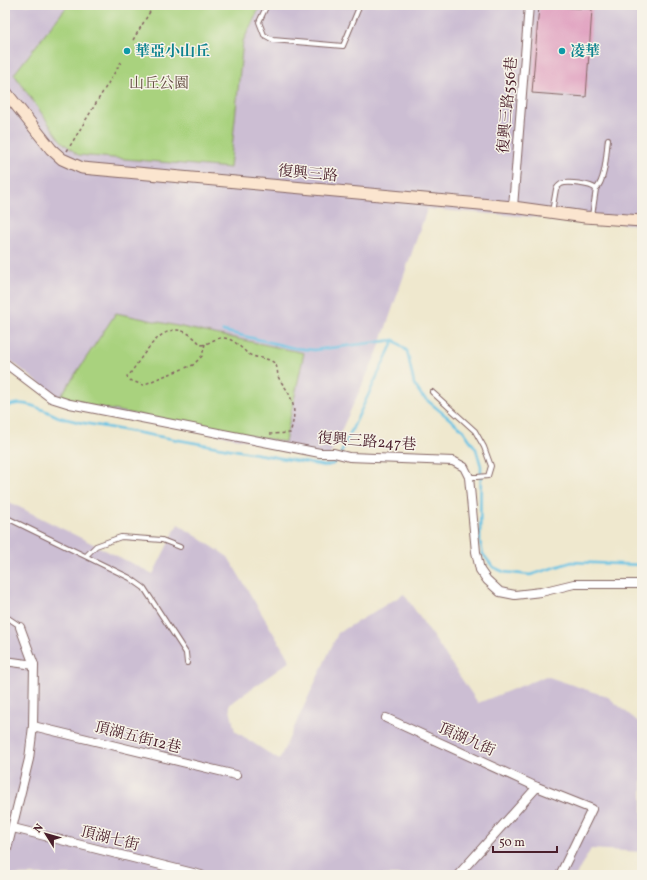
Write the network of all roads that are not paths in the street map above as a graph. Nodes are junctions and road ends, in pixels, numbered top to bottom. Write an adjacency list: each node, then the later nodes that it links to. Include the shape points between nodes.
1 (267, 5): 2 (lane, via 259,22 264,35 273,40 343,46)
2 (360, 5)
3 (530, 5): 7 (street, 復興三路556巷)
4 (5, 91): 7 (street, 復興三路, via 51,149 62,159 82,168)
5 (608, 139): 6 (lane, via 603,176)
6 (596, 189): 8 (lane, via 589,185 560,184 556,189); 9 (lane)
7 (513, 208): 8 (street, 復興三路)
8 (552, 213): 9 (street, 復興三路)
9 (592, 218): 10 (street, 復興三路)
10 (642, 221)
11 (5, 363): 13 (street, 復興三路247巷, via 51,398 70,404 320,453 349,457 453,461 464,466)
12 (432, 392): 13 (lane, via 475,431 484,447 491,466 488,476)
13 (473, 477): 17 (street, via 476,552 480,570 500,592 515,595 574,584)
14 (5, 518): 16 (lane)
15 (180, 547): 16 (lane, via 162,540 121,536 96,546)
16 (86, 556): 21 (lane, via 144,588 186,653)
17 (642, 584)
18 (5, 616): 19 (lane)
19 (20, 627): 22 (street)
20 (5, 661): 22 (street)
21 (188, 663)
22 (34, 665): 24 (street)
23 (386, 718): 26 (street, 頂湖九街)
24 (33, 726): 25 (street, 頂湖五街12巷); 27 (street, via 30,759)
25 (236, 775)
26 (537, 786): 30 (street); 31 (street, 頂湖九街, via 592,809)
27 (13, 828): 28 (street); 29 (street, 頂湖七街)
28 (5, 857)
29 (202, 875)
30 (458, 875)
31 (560, 875)

